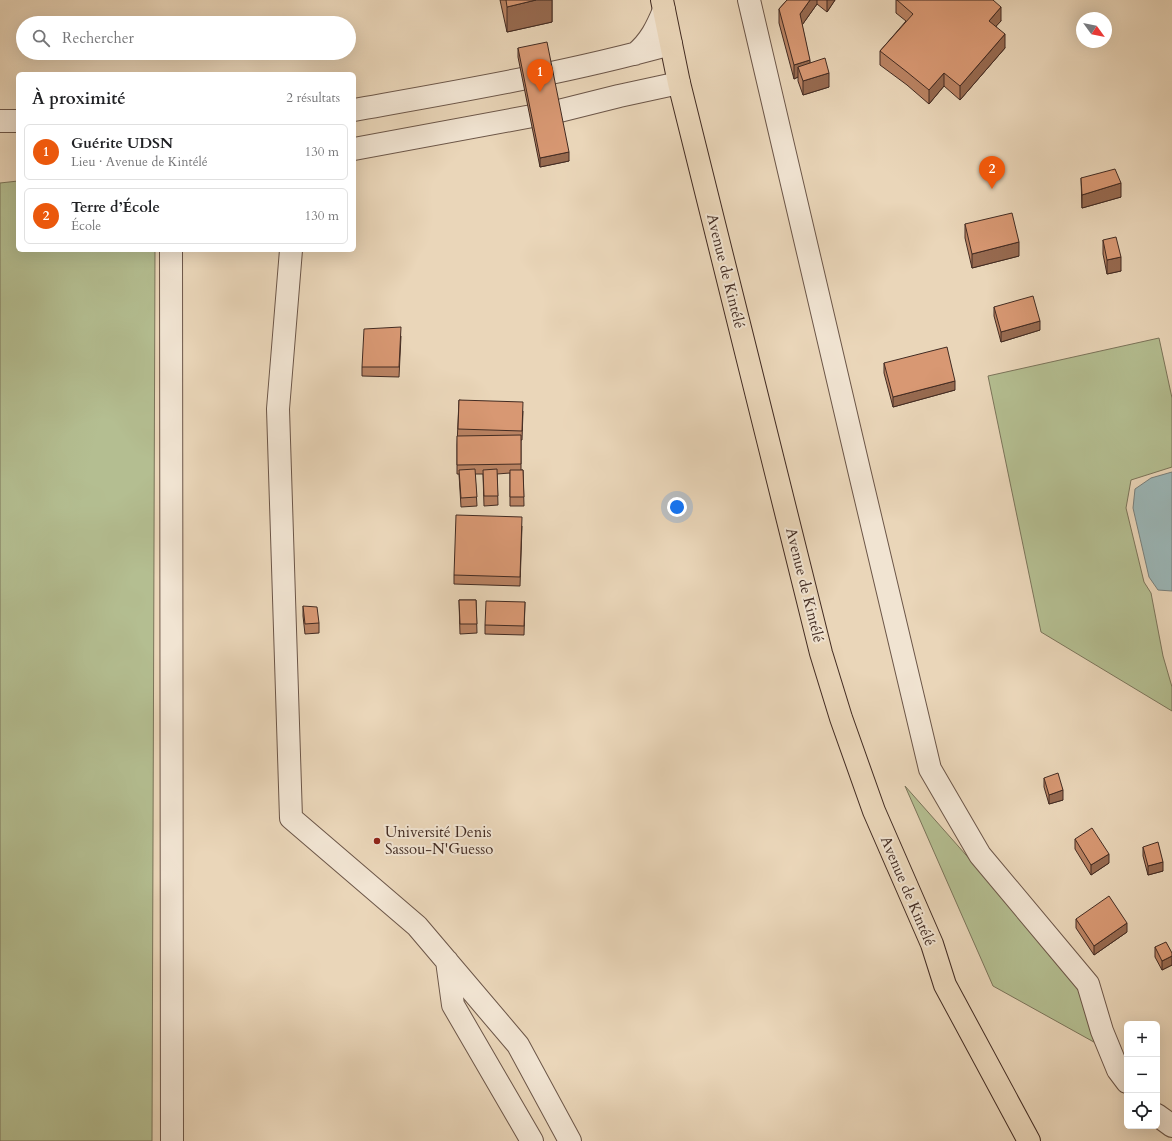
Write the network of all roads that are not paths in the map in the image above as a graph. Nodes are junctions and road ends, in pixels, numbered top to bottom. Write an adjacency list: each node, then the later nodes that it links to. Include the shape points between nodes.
1 (749, 0): 15 (street, via 930,769 980,855 1088,984 1102,1031 1118,1070)
2 (663, 5): 3 (main road, Avenue de Kintélé); 4 (street, via 651,38)
3 (671, 44): 4 (street); 5 (main road, Avenue de Kintélé)
4 (635, 54): 7 (street, via 510,82)
5 (679, 83): 6 (street); 8 (main road, Avenue de Kintélé)
6 (646, 90): 8 (street, via 667,98); 11 (street, via 559,111)
7 (356, 110)
8 (688, 116): 21 (main road, Avenue de Kintélé, via 822,653 841,718 874,811 932,944 945,985)
9 (0, 121): 10 (street)
10 (16, 121)
11 (356, 149)
12 (171, 252): 18 (street)
13 (291, 252): 14 (street, via 278,409 291,818 417,926)
14 (447, 961): 19 (street, via 453,1005); 20 (street, via 518,1045)
15 (1124, 1078)
16 (1160, 1117): 17 (street)
17 (1172, 1126)
18 (172, 1141)
19 (532, 1141)
20 (570, 1141)
21 (1029, 1141)

